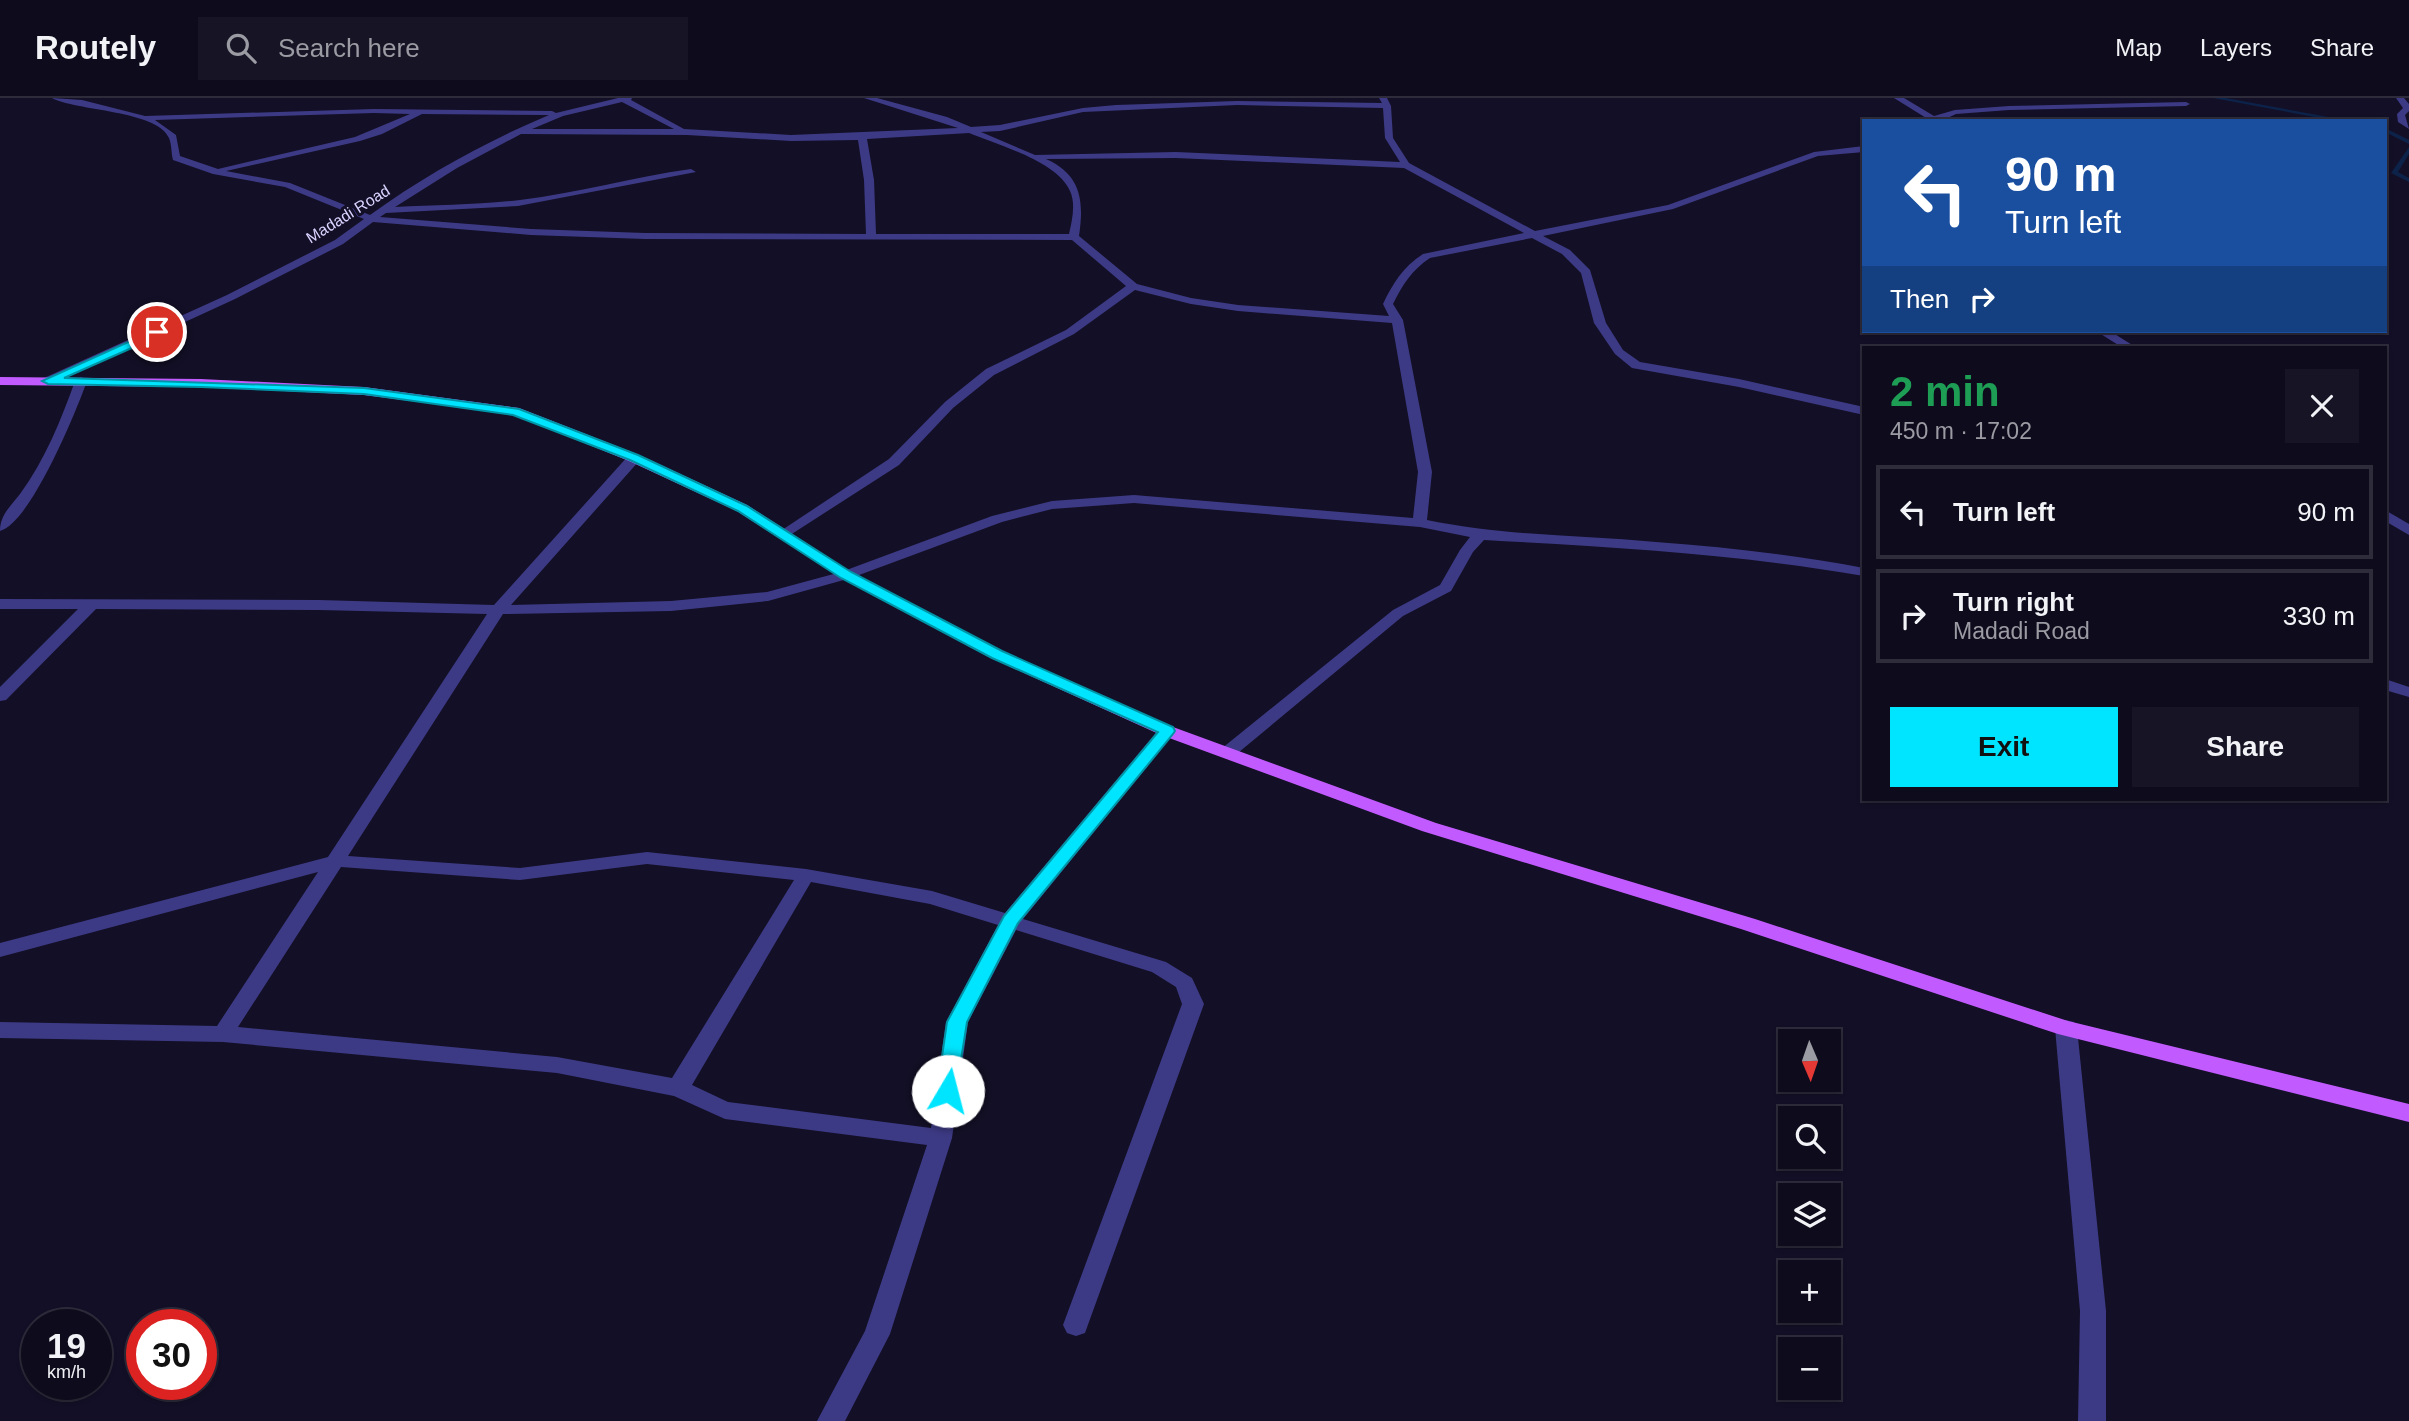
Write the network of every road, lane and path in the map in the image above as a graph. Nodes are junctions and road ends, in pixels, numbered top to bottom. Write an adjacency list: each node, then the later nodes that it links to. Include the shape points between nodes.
1 (56, 98): 17 (street)
2 (391, 98): 14 (street)
3 (575, 98): 16 (street)
4 (868, 98): 10 (street)
5 (911, 98): 10 (street)
6 (1089, 98): 13 (street)
7 (1898, 98): 18 (street)
8 (2400, 98): 19 (street, via 2408,108 2401,114 2402,122)
9 (626, 99): 16 (street, Madadi Road); 23 (street)
10 (891, 101): 21 (street)
11 (1385, 102): 13 (street); 28 (street, via 1389,138)
12 (2186, 104): 18 (street, via 2009,108 1955,112)
13 (1083, 110): 20 (street)
14 (374, 111): 15 (street); 17 (street)
15 (423, 111): 16 (street); 29 (street, via 357,139)
16 (560, 114): 22 (street, Madadi Road)
17 (139, 118): 29 (street, via 168,131 176,143 176,158)
18 (1936, 119)
19 (2409, 126)
20 (1000, 128): 21 (street); 25 (street)
21 (971, 130): 24 (street); 25 (street)
22 (519, 131): 23 (street); 31 (street, Madadi Road)
23 (687, 132): 24 (street)
24 (862, 137): 34 (street)
25 (988, 138): 27 (street)
26 (1862, 149): 33 (street, via 1817,154 1670,207)
27 (1034, 157): 28 (street, via 1097,154); 35 (street, via 1056,167 1074,191 1079,210)
28 (1406, 165): 33 (street)
29 (213, 171): 32 (street, via 287,185)
30 (691, 172): 31 (street, via 518,203)
31 (383, 210): 32 (street, Madadi Road)
32 (371, 219): 34 (street, via 531,232); 41 (street, Madadi Road, via 339,242 232,298)
33 (1537, 235): 37 (street, via 1427,256 1412,265 1388,304); 43 (street, via 1566,252 1586,272 1600,323 1619,352 1636,365)
34 (871, 236): 35 (street)
35 (1074, 237): 36 (street)
36 (1133, 286): 37 (street, via 1238,308); 49 (street, via 1070,332 990,372 949,405 894,462)
37 (1397, 320): 46 (street, via 1425,472)
38 (2105, 333): 39 (street)
39 (2128, 346)
40 (0, 381): 41 (main road)
41 (48, 381): 42 (main road)
42 (81, 381): 44 (main road, via 364,391 515,411); 47 (street, via 64,431 20,506)
43 (1862, 411)
44 (634, 458): 49 (main road, via 742,508); 55 (street)
45 (2387, 515): 48 (street)
46 (1420, 523): 50 (street); 52 (street, via 1134,499 1052,505 996,519)
47 (0, 527)
48 (2409, 531)
49 (784, 535): 52 (main road)
50 (1480, 535): 51 (street, via 1657,546); 60 (street, via 1446,588 1398,613)
51 (1862, 572)
52 (846, 575): 55 (street, via 768,596 671,606); 59 (main road, via 997,654)
53 (0, 604): 54 (street)
54 (91, 606): 55 (street); 58 (street)
55 (498, 610): 61 (street)
56 (2387, 685): 57 (street)
57 (2409, 692)
58 (0, 696)
59 (1167, 731): 60 (main road); 63 (street)
60 (1227, 753): 65 (main road, via 1429,827)
61 (337, 861): 62 (street, via 520,874 647,858); 64 (street); 67 (street)
62 (806, 875): 63 (street, via 932,898); 68 (street)
63 (1011, 920): 70 (street, via 957,1022); 71 (street, via 1159,967 1185,983 1193,1004)
64 (0, 950)
65 (2066, 1028): 69 (main road); 73 (street, via 2093,1311)
66 (0, 1030): 67 (street)
67 (223, 1034): 68 (street, via 557,1065)
68 (678, 1088): 70 (street, via 725,1110)
69 (2409, 1113)
70 (941, 1138): 72 (street, via 877,1334)
71 (1076, 1325)
72 (831, 1421)
73 (2092, 1421)

